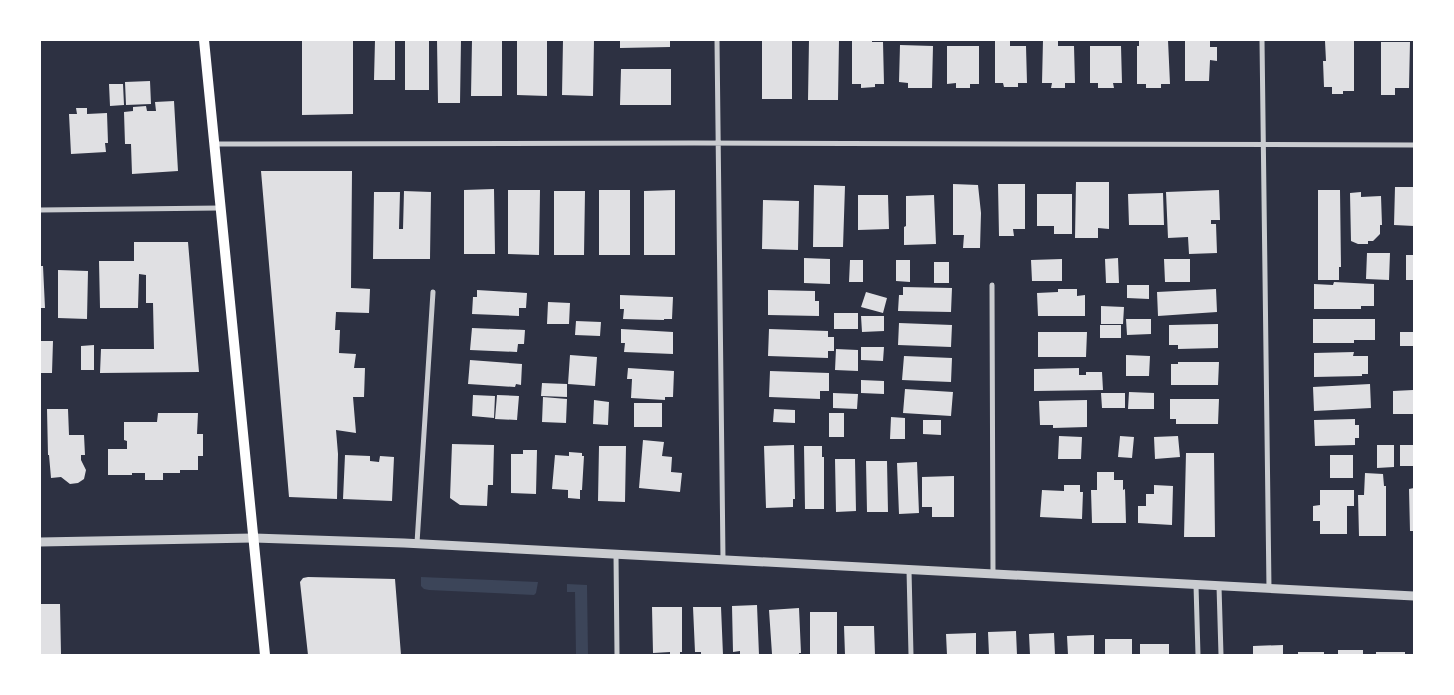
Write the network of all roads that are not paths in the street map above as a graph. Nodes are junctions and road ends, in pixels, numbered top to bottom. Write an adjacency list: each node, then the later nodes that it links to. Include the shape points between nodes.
1 (204, 40): 5 (main road)
2 (717, 40): 4 (street)
3 (1262, 40): 6 (street)
4 (718, 143): 5 (street); 6 (street); 16 (street)
5 (215, 144): 8 (main road)
6 (1264, 144): 7 (street); 21 (street)
7 (1414, 145)
8 (220, 208): 9 (street); 12 (main road)
9 (40, 210)
10 (992, 285): 18 (street)
11 (433, 292): 14 (street)
12 (253, 538): 13 (street); 14 (street); 23 (main road)
13 (40, 542)
14 (417, 543): 15 (street)
15 (616, 554): 16 (street); 24 (street)
16 (723, 559): 17 (street)
17 (910, 570): 18 (street); 25 (street)
18 (993, 573): 19 (street)
19 (1196, 585): 20 (street); 26 (street)
20 (1219, 586): 21 (street); 27 (street)
21 (1270, 589): 22 (street)
22 (1414, 596)
23 (265, 655)
24 (617, 655)
25 (911, 655)
26 (1198, 655)
27 (1221, 655)

